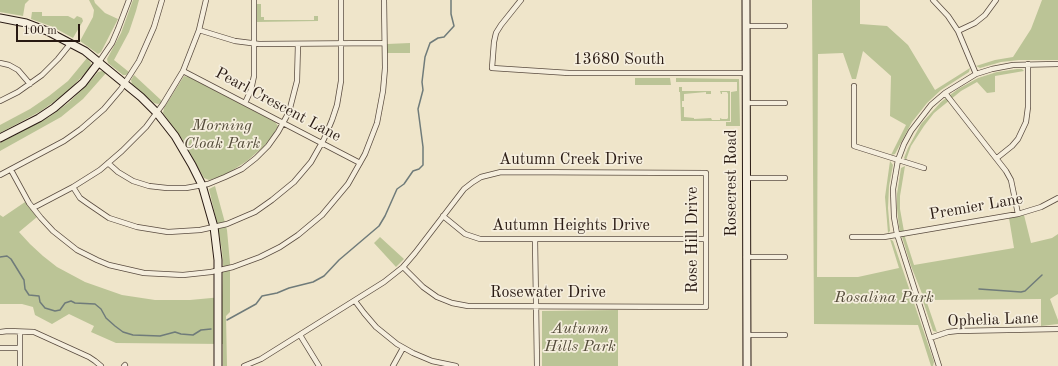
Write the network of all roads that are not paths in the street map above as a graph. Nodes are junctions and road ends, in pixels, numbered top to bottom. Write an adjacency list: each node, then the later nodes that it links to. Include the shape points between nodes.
1 (128, 0): 21 (street, via 112,43)
2 (162, 0): 28 (street, via 145,50)
3 (206, 0): 14 (street)
4 (254, 0): 18 (street)
5 (341, 0): 20 (street)
6 (384, 0): 17 (street)
7 (521, 0): 26 (street, 13680 South, via 496,33 492,68 569,73)
8 (746, 0): 12 (street, Rosecrest Road)
9 (933, 0): 15 (street)
10 (996, 0): 15 (street, via 985,15)
11 (0, 18): 16 (street, via 37,26)
12 (746, 26): 13 (street); 26 (street, Rosecrest Road)
13 (785, 26)
14 (199, 30): 18 (street); 25 (street)
15 (958, 31): 27 (street)
16 (71, 43): 21 (street); 29 (street, via 53,65)
17 (384, 43): 20 (street); 43 (street, via 381,107 372,138)
18 (254, 44): 19 (street); 33 (street, via 254,76)
19 (298, 44): 20 (street); 37 (street, via 296,88)
20 (341, 44): 39 (street, via 338,97)
21 (99, 62): 28 (street); 38 (street, via 82,83 54,108)
22 (0, 63): 29 (street, via 18,70)
23 (1028, 64): 24 (street); 27 (street); 40 (street, via 1026,122 1018,139)
24 (1058, 64)
25 (183, 71): 33 (street, Pearl Crescent Lane); 36 (street)
26 (746, 73): 34 (street, Rosecrest Road)
27 (976, 74): 31 (street)
28 (124, 83): 36 (street); 45 (street, via 104,109 73,136)
29 (30, 84): 32 (street)
30 (854, 86): 41 (street, via 854,146)
31 (945, 93): 40 (street); 41 (street, via 931,105 911,131)
32 (0, 101)
33 (245, 103): 37 (street, Pearl Crescent Lane)
34 (746, 103): 35 (street); 48 (street, Rosecrest Road)
35 (785, 103)
36 (157, 113): 42 (street, via 138,136); 50 (street, via 184,150)
37 (284, 123): 39 (street, Pearl Crescent Lane); 50 (street, via 268,146 249,163 226,178)
38 (0, 138)
39 (322, 143): 43 (street, Pearl Crescent Lane); 56 (street, via 306,169 280,194 245,216)
40 (997, 158): 54 (street, via 1011,180)
41 (898, 160): 44 (street); 57 (street, via 893,189)
42 (108, 163): 50 (street, via 125,177 144,184 176,188); 51 (street)
43 (360, 163): 64 (street, via 335,201 298,235 260,257)
44 (924, 168)
45 (11, 170): 47 (street); 53 (street)
46 (706, 173): 55 (street, Autumn Creek Drive, via 501,172 481,177 468,185); 60 (street, Rose Hill Drive)
47 (0, 175)
48 (746, 178): 49 (street); 61 (street, Rosecrest Road)
49 (785, 178)
50 (202, 185): 56 (street)
51 (73, 187): 53 (street); 56 (street, via 80,198 94,208 109,218 127,225 168,232)
52 (1058, 198): 54 (street, Premier Lane, via 1041,207)
53 (33, 208): 64 (street, via 46,225 64,241 109,265 157,275 183,275)
54 (1018, 214): 57 (street, Premier Lane)
55 (443, 216): 59 (street, Autumn Heights Drive, via 474,238); 63 (street, Autumn Creek Drive)
56 (214, 227): 64 (street)
57 (897, 234): 58 (street, Premier Lane); 74 (street)
58 (852, 237)
59 (535, 239): 60 (street, Autumn Heights Drive); 66 (street)
60 (706, 239): 67 (street, Rose Hill Drive)
61 (746, 257): 62 (street); 72 (street, Rosecrest Road)
62 (785, 257)
63 (403, 267): 65 (street, Autumn Creek Drive); 66 (street, Rosewater Drive, via 430,292 452,303 475,306)
64 (218, 270): 80 (street)
65 (355, 301): 71 (street, Autumn Creek Drive); 77 (street, via 376,327)
66 (536, 306): 67 (street, Rosewater Drive); 85 (street)
67 (706, 307)
68 (1058, 329): 74 (street, Ophelia Lane, via 956,331)
69 (0, 332): 70 (street)
70 (20, 332): 76 (street); 79 (street, via 34,332 95,360)
71 (300, 335): 81 (street, Autumn Creek Drive, via 256,362); 82 (street)
72 (746, 335): 73 (street); 86 (street, Rosecrest Road)
73 (785, 335)
74 (930, 338): 87 (street)
75 (0, 348): 76 (street)
76 (19, 348): 78 (street)
77 (403, 348): 83 (street); 84 (street, via 432,361)
78 (20, 366)
79 (100, 366)
80 (218, 366)
81 (244, 366)
82 (319, 366)
83 (393, 366)
84 (456, 366)
85 (537, 366)
86 (747, 366)
87 (939, 366)

